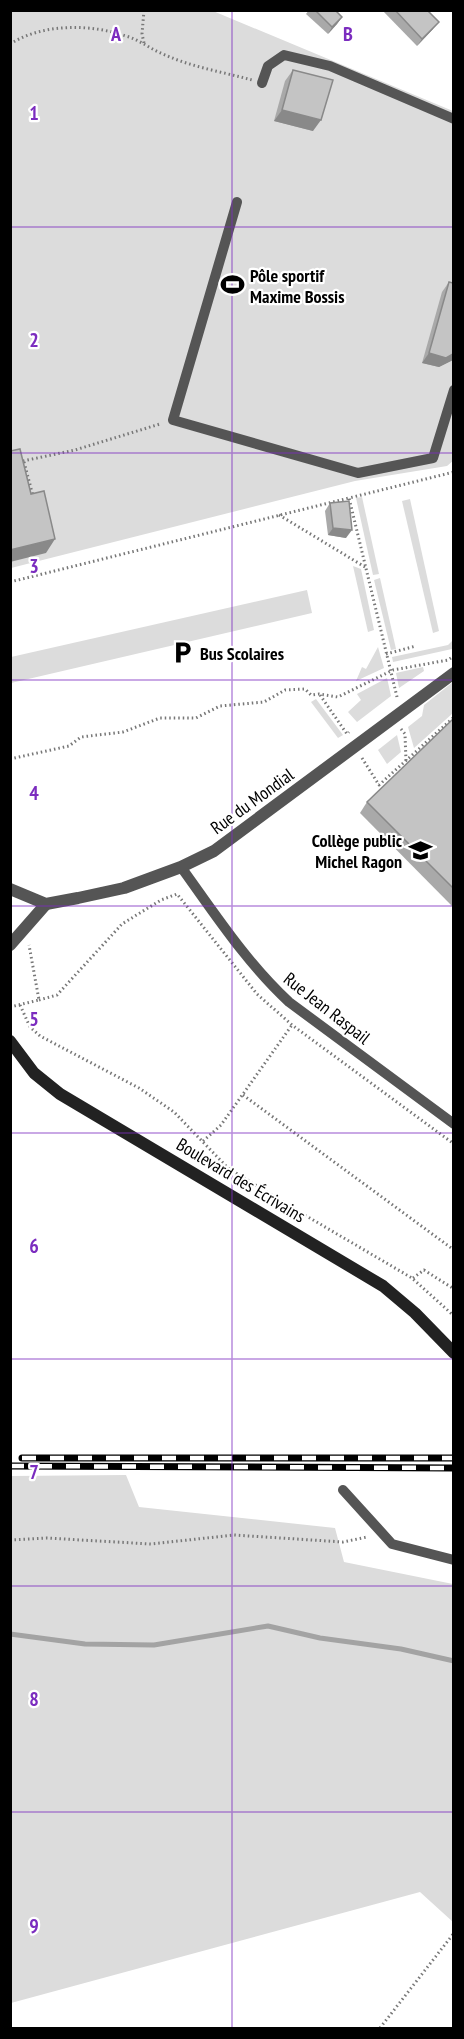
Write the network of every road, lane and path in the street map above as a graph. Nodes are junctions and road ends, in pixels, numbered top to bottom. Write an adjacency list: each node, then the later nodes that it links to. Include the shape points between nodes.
1 (144, 10): 2 (path)
2 (144, 43): 3 (path, via 124,35 72,27 49,29); 4 (path, via 163,54)
3 (10, 44)
4 (262, 82): 5 (lane, via 268,66 284,55 330,66)
5 (453, 119)
6 (237, 202): 8 (lane)
7 (453, 390): 8 (lane, via 433,458 358,473)
8 (173, 420): 10 (path, via 75,450)
9 (20, 456): 10 (path)
10 (23, 461): 13 (path)
11 (453, 472): 12 (path)
12 (349, 498): 14 (path); 15 (path)
13 (34, 501)
14 (279, 515): 15 (path); 16 (path)
15 (365, 567): 18 (path)
16 (10, 582)
17 (417, 646): 18 (path)
18 (386, 655): 22 (path)
19 (453, 656): 20 (path)
20 (448, 660): 21 (path); 22 (path)
21 (439, 666)
22 (389, 671): 25 (path, via 338,697); 26 (path)
23 (453, 672): 32 (street, Rue du Mondial, via 214,851)
24 (405, 691): 26 (path)
25 (319, 694): 29 (path, via 346,734); 30 (path, via 311,695 305,689 285,690 264,702 220,706 196,718 160,718 123,732 81,737 69,746)
26 (397, 697): 27 (path)
27 (390, 702)
28 (453, 717): 31 (path)
29 (356, 727)
30 (10, 759)
31 (379, 785)
32 (182, 867): 35 (street, Rue du Mondial, via 124,888); 43 (lane, Rue Jean Raspail, via 264,979 289,1002)
33 (10, 889): 35 (street)
34 (177, 894): 38 (path, via 122,924 57,994)
35 (45, 904): 37 (street)
36 (28, 943): 38 (path)
37 (10, 945)
38 (39, 1000): 39 (path)
39 (20, 1005): 40 (path); 44 (path, via 30,1027 40,1036 139,1088 174,1112)
40 (10, 1007)
41 (10, 1041): 50 (main road, Boulevard des Écrivains, via 34,1073 60,1094 383,1286 415,1312)
42 (243, 1095): 44 (path, via 221,1125); 45 (path, via 292,1025); 46 (path)
43 (453, 1124)
44 (203, 1141): 47 (path, via 228,1168)
45 (453, 1144)
46 (453, 1250)
47 (412, 1278): 48 (path, via 424,1270); 49 (path)
48 (453, 1289)
49 (453, 1316)
50 (453, 1353)
51 (343, 1490): 52 (lane)
52 (382, 1535): 53 (path, via 342,1542 234,1535 150,1544 46,1538); 54 (lane, via 392,1544)
53 (10, 1540)
54 (453, 1560)
55 (453, 1933): 56 (path)
56 (380, 2028)

